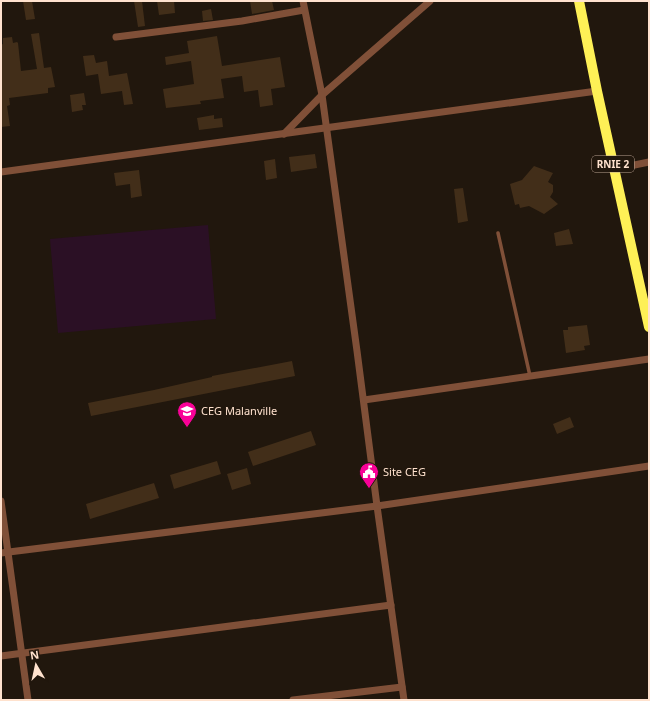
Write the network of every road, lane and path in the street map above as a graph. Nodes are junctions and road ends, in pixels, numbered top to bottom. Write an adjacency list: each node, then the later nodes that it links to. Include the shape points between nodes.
1 (302, 1): 4 (street)
2 (430, 1): 7 (street)
3 (579, 1): 6 (main road, RNIE 2 / RNIE 2)
4 (304, 10): 5 (street, via 242,21); 7 (street)
5 (116, 37)
6 (597, 91): 8 (street); 11 (main road, RNIE 2 / RNIE 2)
7 (322, 95): 8 (street); 9 (street)
8 (326, 128): 9 (street); 17 (street)
9 (284, 134): 12 (street)
10 (649, 162): 11 (street)
11 (615, 169): 14 (main road, RNIE 2 / RNIE 2)
12 (1, 172)
13 (498, 233): 16 (lane)
14 (649, 327)
15 (649, 359): 16 (street)
16 (530, 376): 17 (street)
17 (364, 400): 20 (street)
18 (649, 466): 20 (street)
19 (1, 501): 21 (street)
20 (377, 506): 21 (street); 22 (street)
21 (4, 552): 23 (street)
22 (391, 606): 23 (street); 25 (street)
23 (22, 653): 24 (street); 26 (street)
24 (1, 656)
25 (402, 687): 27 (street); 28 (street)
26 (28, 700)
27 (293, 700)
28 (404, 700)

